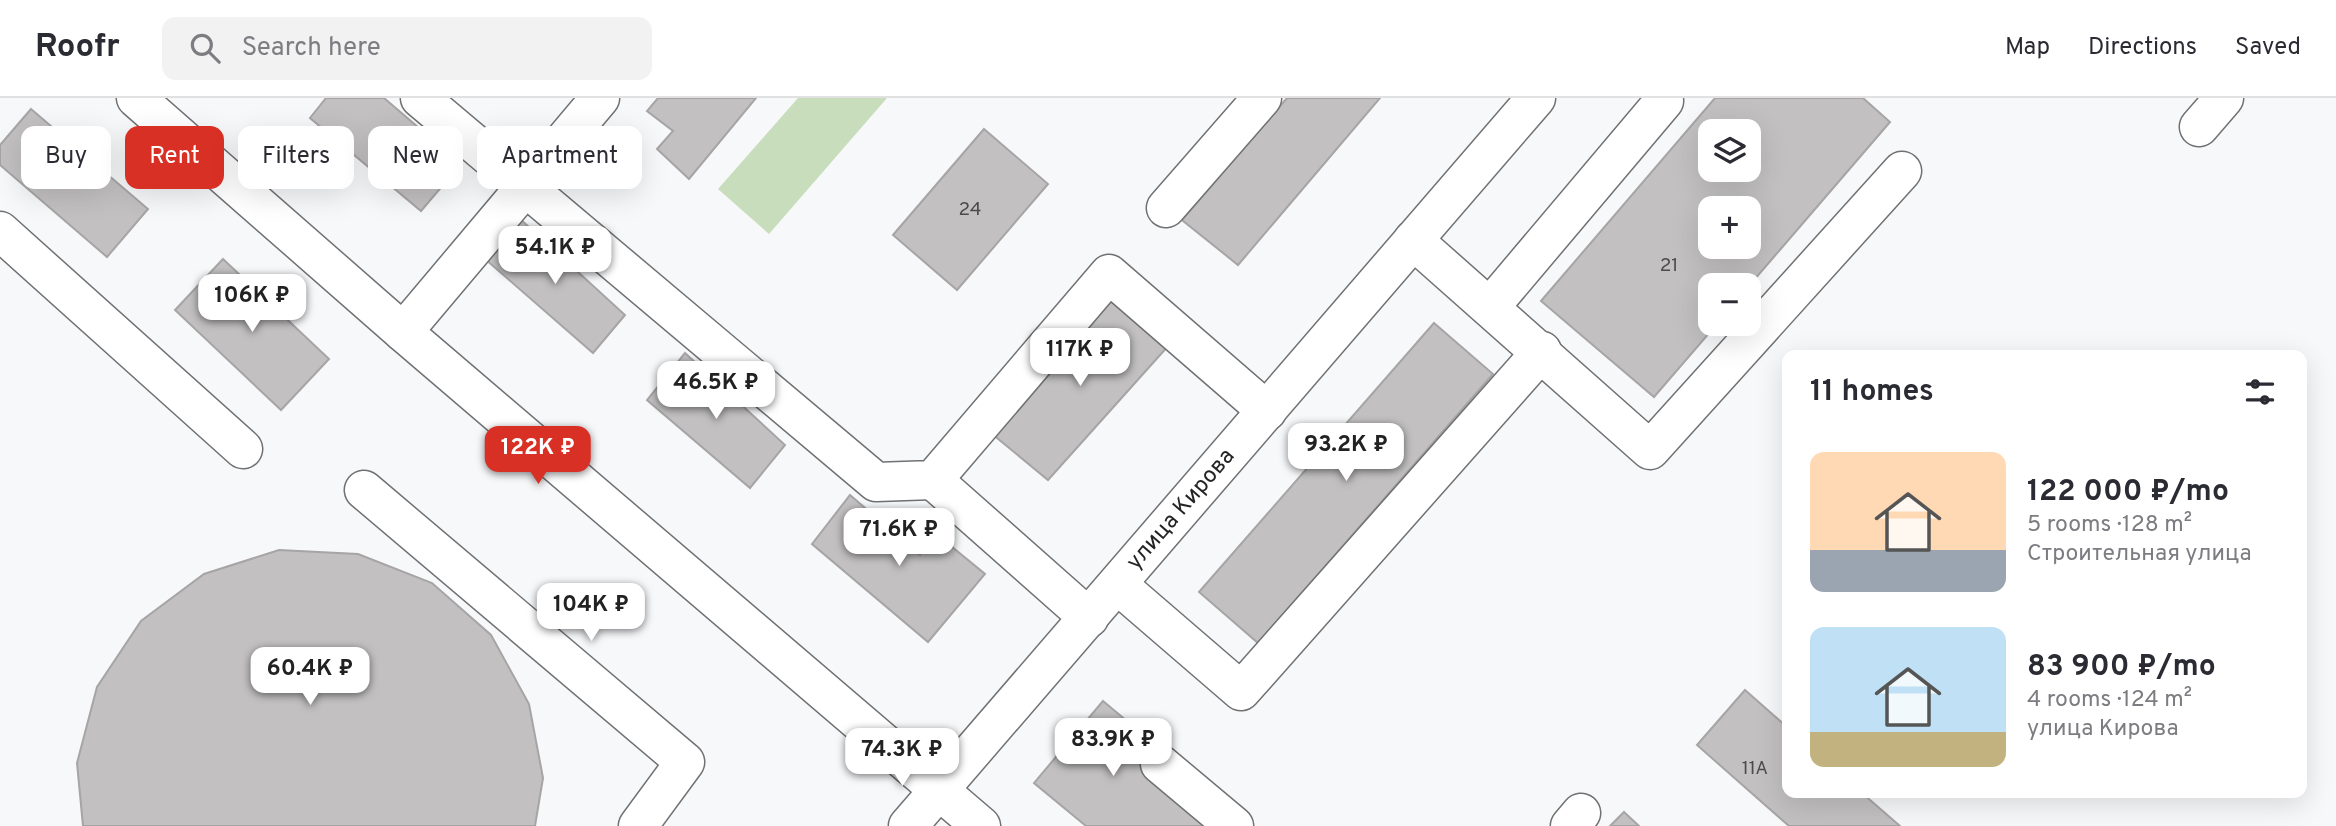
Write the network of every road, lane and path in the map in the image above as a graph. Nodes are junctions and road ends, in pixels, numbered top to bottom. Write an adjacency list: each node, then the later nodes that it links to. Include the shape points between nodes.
1 (136, 98): 18 (street)
2 (420, 98): 10 (street)
3 (600, 98): 8 (street)
4 (1536, 98): 16 (street, улица Кирова)
5 (2224, 98): 9 (street)
6 (1664, 101): 17 (street)
7 (1248, 105): 14 (street)
8 (577, 126)
9 (2199, 127)
10 (477, 146)
11 (1902, 171): 19 (street, via 1650,450)
12 (525, 189): 18 (street)
13 (527, 189): 22 (street, via 876,482)
14 (1166, 208)
15 (0, 231): 21 (street)
16 (1413, 240): 17 (street); 20 (street, улица Кирова)
17 (1490, 307): 19 (street)
18 (404, 332): 27 (street)
19 (1542, 351): 24 (street, via 1241,691)
20 (1267, 411): 22 (street, via 1109,274); 24 (street, улица Кирова)
21 (243, 449)
22 (933, 480): 25 (street)
23 (364, 490): 28 (street, via 685,762)
24 (1118, 585): 25 (street, улица Кирова)
25 (1089, 618): 27 (street, улица Кирова)
26 (1160, 764): 31 (street)
27 (940, 790): 29 (street, улица Кирова); 30 (street)
28 (638, 826)
29 (908, 826)
30 (981, 826)
31 (1234, 826)

